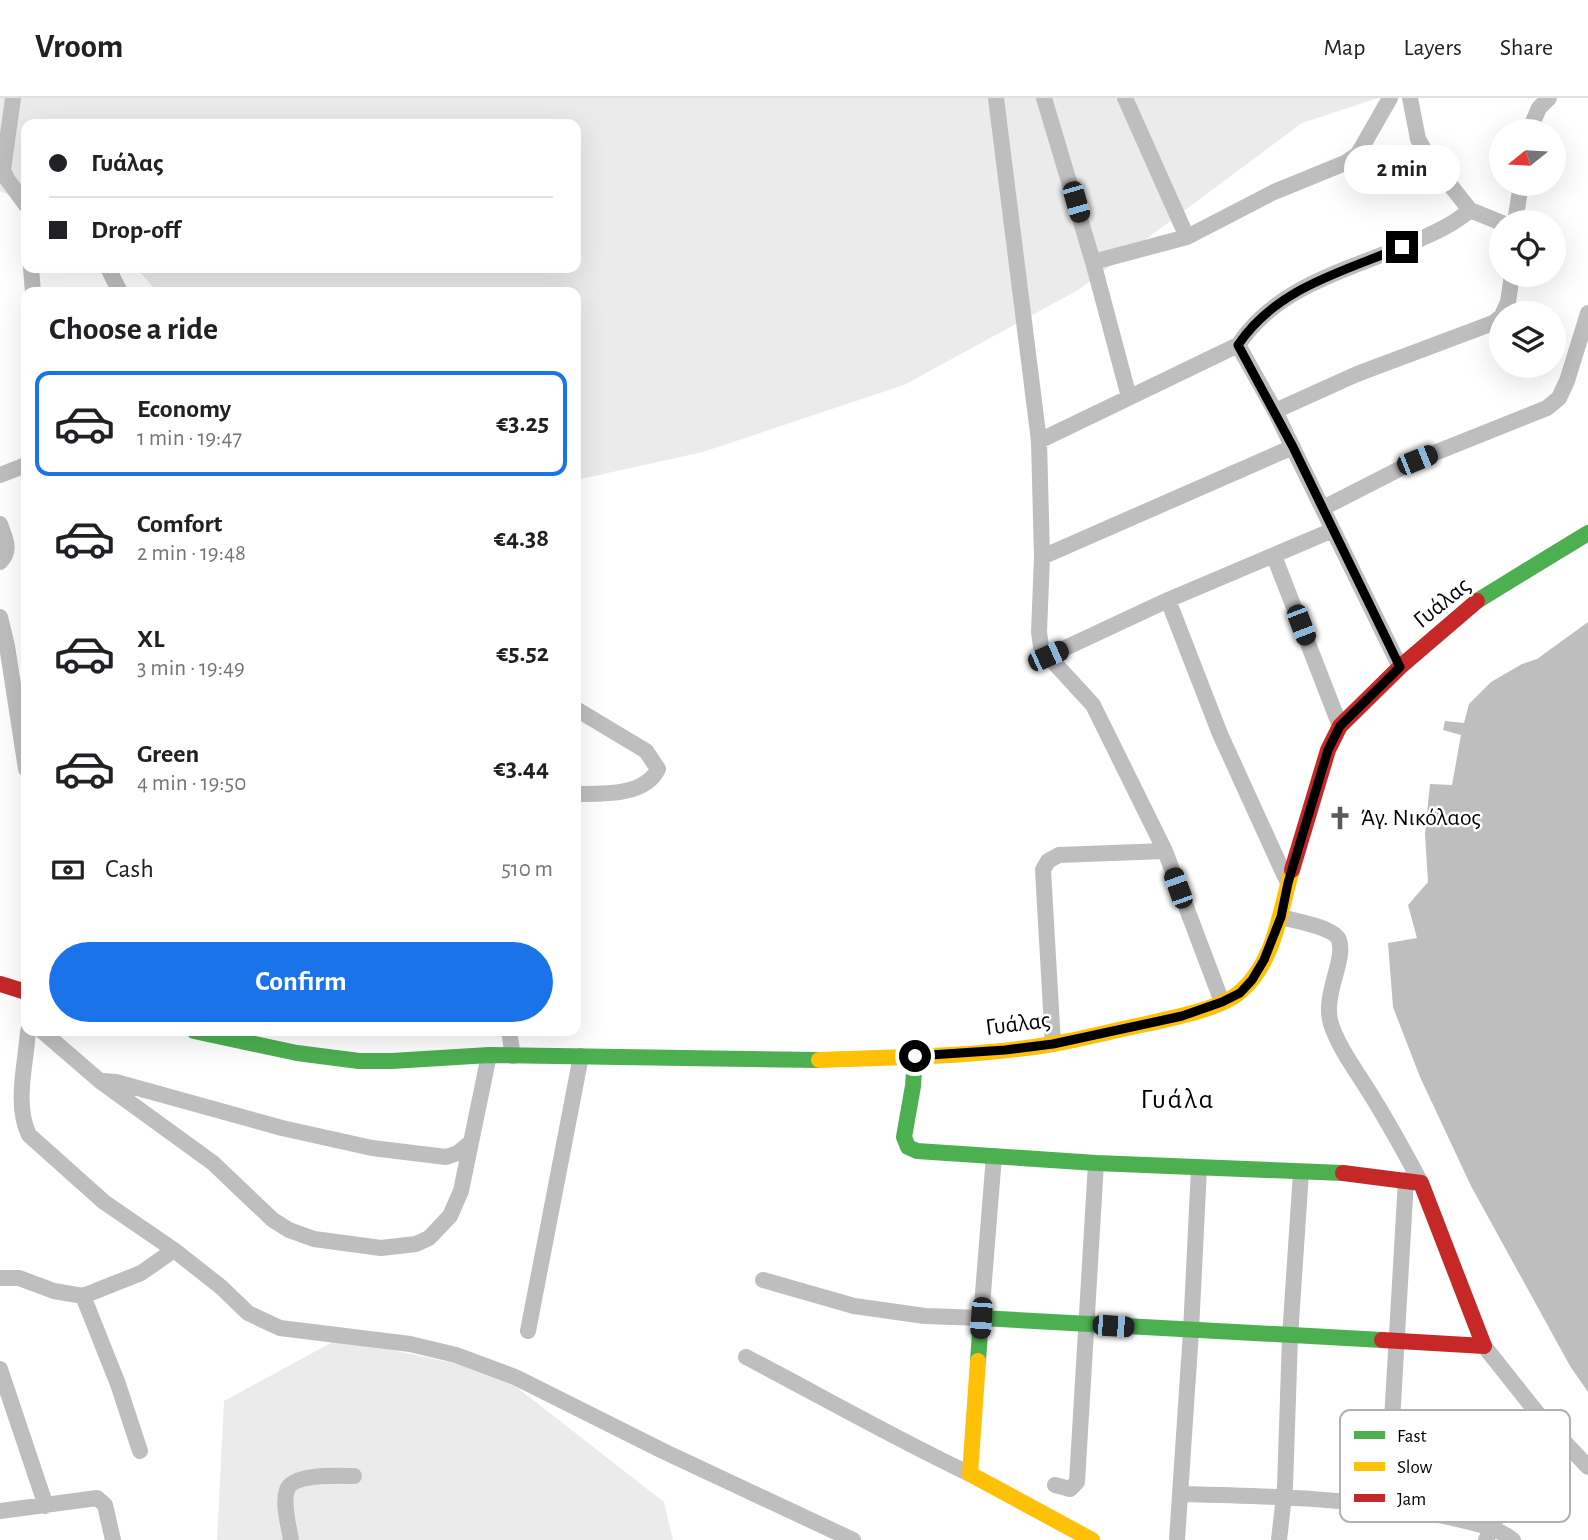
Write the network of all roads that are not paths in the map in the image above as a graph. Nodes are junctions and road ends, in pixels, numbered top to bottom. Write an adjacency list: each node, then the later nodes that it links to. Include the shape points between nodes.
1 (13, 98): 9 (street, via 3,170)
2 (996, 98): 19 (street)
3 (1044, 98): 13 (street)
4 (1125, 98): 12 (street)
5 (1390, 98): 12 (street, via 1358,155)
6 (1410, 98): 10 (street, via 1418,139)
7 (1549, 98): 8 (street)
8 (1534, 119)
9 (21, 198)
10 (1470, 210): 11 (street); 16 (street, via 1423,238 1312,282 1262,315)
11 (1489, 218)
12 (1187, 237): 13 (street)
13 (1093, 261): 17 (street)
14 (1588, 313): 23 (street, via 1567,381 1559,398 1546,408 1417,460)
15 (1489, 324): 18 (street, via 1357,374)
16 (1238, 345): 17 (street); 18 (street)
17 (1129, 397): 19 (street)
18 (1275, 411): 20 (street)
19 (1040, 441): 28 (street)
20 (1293, 447): 23 (street); 28 (street)
21 (21, 467): 22 (street)
22 (0, 475)
23 (1323, 508): 25 (street)
24 (0, 524): 29 (street, via 8,547)
25 (1333, 530): 27 (street); 34 (street)
26 (1588, 533): 34 (street, Γυάλας, via 1474,603)
27 (1275, 556): 30 (street); 36 (street)
28 (1042, 557): 33 (street, via 1039,632)
29 (0, 562)
30 (1168, 600): 33 (street); 40 (street, via 1220,734)
31 (0, 617): 32 (street)
32 (4, 648): 37 (street)
33 (1048, 656): 39 (street, via 1093,705)
34 (1400, 667): 36 (street, Γυάλας)
35 (581, 712): 38 (street, via 646,751 658,769 653,779 640,786)
36 (1340, 726): 40 (street, Γυάλας, via 1328,750)
37 (21, 731)
38 (581, 794)
39 (1165, 851): 44 (street); 49 (street, via 1059,855 1048,861 1043,870)
40 (1288, 883): 41 (street, Γυάλας)
41 (1281, 917): 44 (street, Γυάλας, via 1252,980); 60 (street, via 1331,931 1339,939 1328,999 1331,1023 1396,1136)
42 (0, 984): 43 (street)
43 (21, 990)
44 (1222, 1002): 49 (street, Γυάλας, via 1182,1016)
45 (28, 1036): 61 (street, via 21,1109 29,1135 104,1202)
46 (48, 1036): 54 (street)
47 (217, 1036): 50 (street, Γυάλας, via 355,1061)
48 (510, 1036): 51 (street)
49 (1053, 1044): 53 (street, Γυάλας)
50 (489, 1055): 51 (street, Γυάλας); 55 (street)
51 (513, 1056): 52 (street, Γυάλας)
52 (581, 1056): 53 (street, Γυάλας, via 808,1060); 67 (street)
53 (915, 1056): 56 (street, via 904,1138 908,1147)
54 (100, 1080): 55 (street, via 372,1148 446,1157); 55 (street, via 213,1163 273,1220 314,1239 381,1248 429,1238 450,1216 461,1191)
55 (470, 1143)
56 (994, 1156): 57 (street); 65 (street)
57 (1096, 1163): 58 (street); 66 (street)
58 (1199, 1168): 59 (street); 68 (street)
59 (1301, 1172): 60 (street); 69 (street)
60 (1413, 1181): 70 (street); 71 (street)
61 (174, 1250): 64 (street, via 141,1273); 91 (street, via 248,1313 280,1328 456,1355 515,1377)
62 (0, 1278): 64 (street, via 19,1278)
63 (763, 1280): 65 (street, via 854,1306)
64 (83, 1296): 77 (street)
65 (981, 1318): 66 (street); 79 (street)
66 (1086, 1325): 68 (street); 81 (street, via 1077,1482 1070,1489)
67 (528, 1331)
68 (1191, 1331): 69 (street); 82 (street)
69 (1290, 1337): 70 (street); 83 (street)
70 (1396, 1342): 71 (street); 74 (street)
71 (1484, 1346): 75 (street)
72 (746, 1357): 79 (street)
73 (0, 1369): 85 (street)
74 (1392, 1410)
75 (1536, 1410)
76 (1570, 1447): 78 (street)
77 (140, 1451)
78 (1588, 1466)
79 (970, 1474): 92 (street)
80 (354, 1476): 90 (street, via 308,1478 288,1487)
81 (1055, 1485)
82 (1180, 1494): 83 (street); 93 (street)
83 (1284, 1496): 84 (street); 94 (street)
84 (1340, 1501)
85 (46, 1506): 86 (street); 89 (street, via 97,1498 105,1505)
86 (0, 1511)
87 (1469, 1522): 88 (street)
88 (1489, 1534): 95 (street)
89 (113, 1540)
90 (291, 1540)
91 (853, 1540)
92 (1092, 1540)
93 (1177, 1540)
94 (1279, 1540)
95 (1513, 1540)

